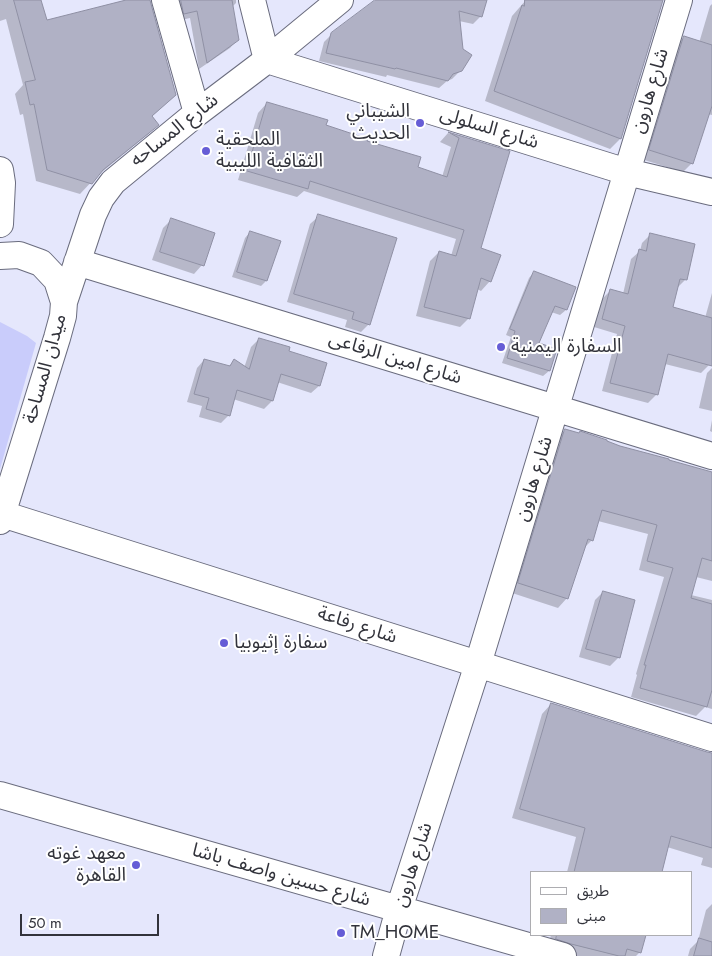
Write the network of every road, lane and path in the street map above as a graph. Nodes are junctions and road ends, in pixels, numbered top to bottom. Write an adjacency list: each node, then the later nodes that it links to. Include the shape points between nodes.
1 (165, 0): 6 (street)
2 (252, 0): 5 (street)
3 (340, 0): 5 (street, شارع المساحه)
4 (679, 0): 8 (street, شارع هارون)
5 (267, 60): 6 (street, شارع المساحه); 8 (street, شارع السلولى)
6 (197, 113): 12 (street, شارع المساحه, via 113,182 93,215)
7 (0, 170): 10 (street)
8 (627, 172): 9 (street, شارع السلولى); 14 (street, شارع هارون)
9 (712, 192)
10 (0, 224)
11 (0, 256): 13 (street, ميدان المساحة, via 19,255 41,263 57,280)
12 (77, 262): 13 (street, شارع المساحه); 14 (street, شارع امين الرفاعى)
13 (64, 302): 16 (street, ميدان المساحة, via 57,338)
14 (556, 408): 15 (street, شارع امين الرفاعى); 17 (street, شارع هارون)
15 (712, 456)
16 (1, 517): 17 (street, شارع رفاعة)
17 (478, 664): 18 (street, شارع رفاعة); 20 (street, شارع هارون)
18 (712, 738)
19 (0, 796): 20 (street, شارع حسين واصف باشا)
20 (399, 909): 21 (street, شارع هارون); 22 (street, شارع حسين واصف باشا)
21 (386, 956)
22 (563, 956)

